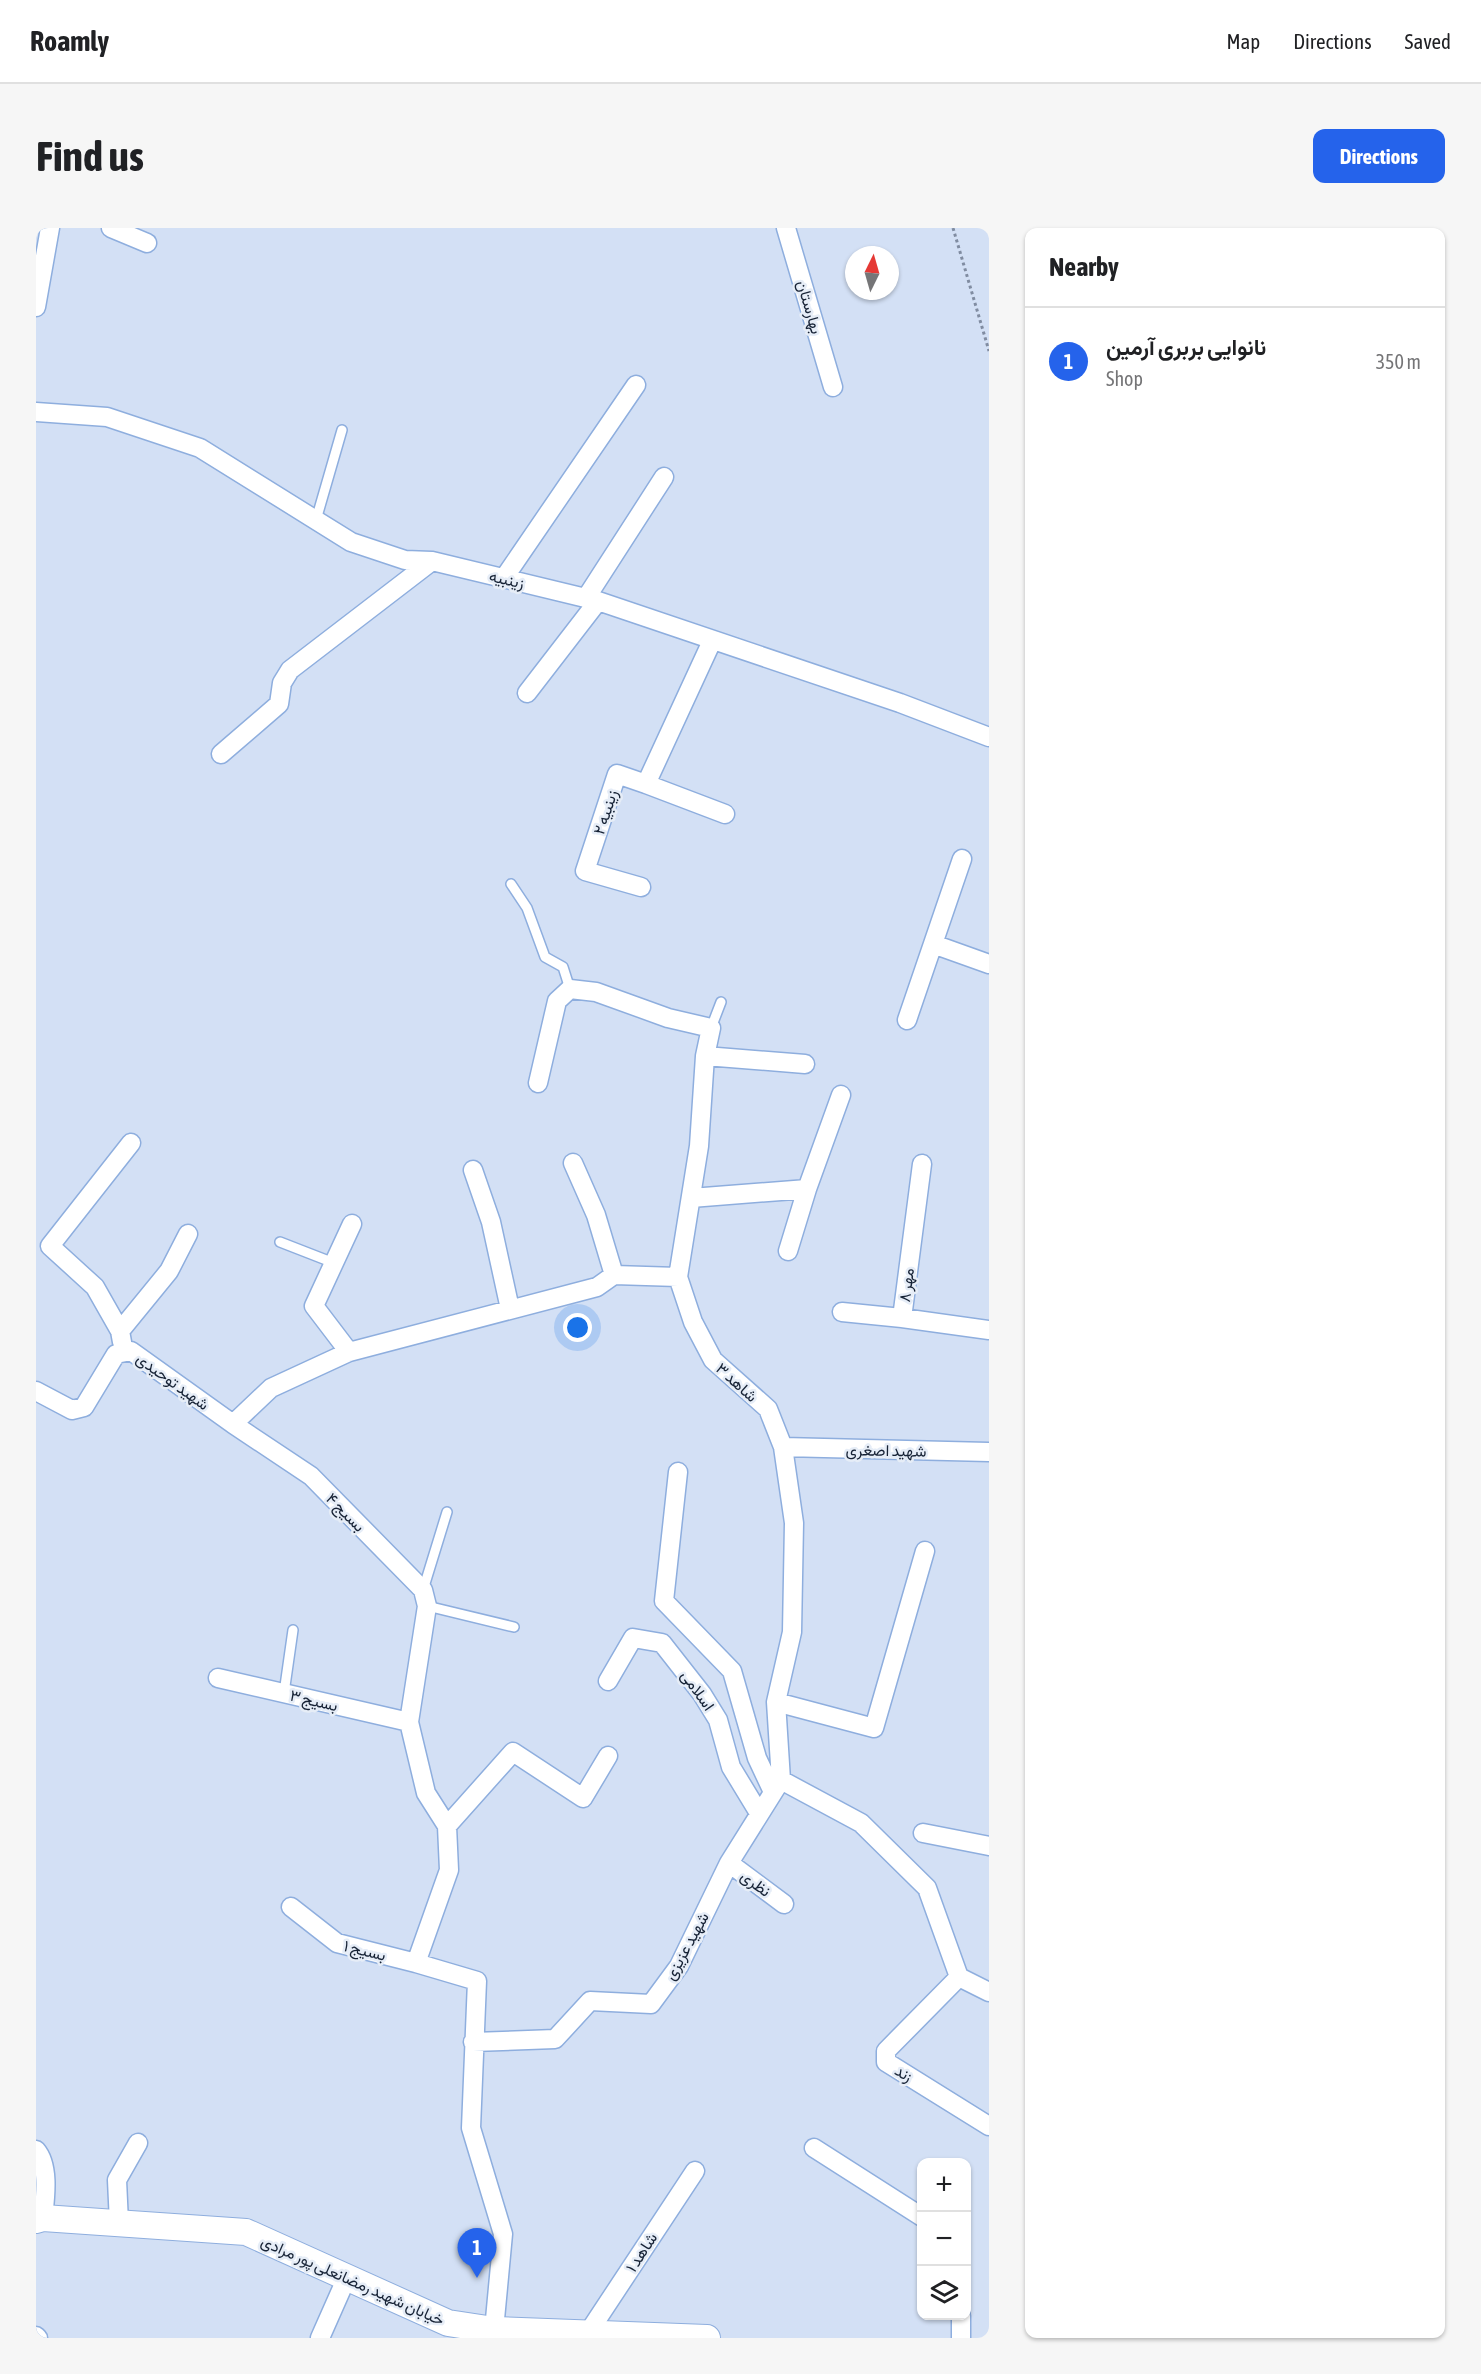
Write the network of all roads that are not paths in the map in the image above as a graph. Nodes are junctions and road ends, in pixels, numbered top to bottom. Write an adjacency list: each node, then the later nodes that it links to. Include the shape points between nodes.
1 (50, 228): 5 (street)
2 (111, 228): 4 (street)
3 (786, 228): 7 (street, بهارستان)
4 (147, 243)
5 (36, 307)
6 (636, 384): 13 (street)
7 (833, 387)
8 (36, 412): 11 (street, زینبیه, via 107,417 200,448)
9 (342, 430): 11 (lane)
10 (664, 477): 14 (street)
11 (316, 520): 12 (street, زینبیه, via 351,542 405,560)
12 (432, 561): 13 (street, زینبیه); 18 (street, via 290,670 282,683 279,704)
13 (504, 578): 14 (street, زینبیه)
14 (592, 599): 15 (street, زینبیه); 16 (street)
15 (712, 641): 17 (street, زینبیه); 19 (street)
16 (528, 693)
17 (989, 737)
18 (221, 754)
19 (646, 784): 20 (street); 23 (street, زینبیه ۲, via 617,774 585,871)
20 (725, 814)
21 (962, 859): 24 (street)
22 (511, 884): 26 (lane, via 527,908 545,957 563,967)
23 (641, 888)
24 (933, 944): 25 (street); 28 (street)
25 (989, 964)
26 (570, 989): 29 (street, via 596,992 668,1018); 32 (street, via 557,1001)
27 (721, 1002): 29 (lane)
28 (907, 1020)
29 (711, 1028): 30 (street, شاهد ۳)
30 (705, 1056): 31 (street); 39 (street, شاهد ۳)
31 (805, 1064)
32 (538, 1083)
33 (841, 1095): 38 (street)
34 (131, 1143): 51 (street, via 50,1246 95,1287)
35 (573, 1163): 45 (street, via 596,1215)
36 (922, 1164): 49 (street, مهر ۸)
37 (474, 1170): 47 (street, via 491,1222)
38 (807, 1189): 39 (street); 43 (street)
39 (691, 1198): 46 (street, شاهد ۳)
40 (352, 1224): 44 (street)
41 (188, 1234): 51 (street, via 169,1271)
42 (280, 1242): 44 (lane)
43 (788, 1251)
44 (334, 1263): 52 (street, via 314,1306)
45 (614, 1275): 46 (street); 47 (street, via 597,1287)
46 (678, 1276): 56 (street, شاهد ۳, via 693,1322 713,1360 768,1409)
47 (510, 1309): 52 (street)
48 (842, 1312): 49 (street)
49 (902, 1318): 50 (street, مهر ۸)
50 (989, 1330)
51 (120, 1331): 53 (street)
52 (349, 1352): 55 (street, via 272,1388)
53 (124, 1353): 54 (street, شهید توحیدی, via 116,1354 84,1407 72,1410); 55 (street, شهید توحیدی, via 131,1351)
54 (36, 1391)
55 (233, 1424): 61 (street, بسیج ۴, via 311,1476)
56 (783, 1447): 57 (street, شهید اصغری); 67 (street, شاهد ۳, via 794,1523 792,1632)
57 (989, 1452)
58 (678, 1473): 70 (street, via 664,1601 732,1671 757,1758)
59 (447, 1512): 61 (lane)
60 (925, 1551): 67 (street, via 874,1728)
61 (425, 1598): 62 (lane); 68 (street)
62 (514, 1627)
63 (293, 1630): 66 (lane)
64 (218, 1678): 66 (street, بسیج ۳)
65 (608, 1681): 71 (street, اسلامی, via 633,1638 662,1643 718,1720 731,1767)
66 (284, 1693): 68 (street, بسیج ۳)
67 (777, 1702): 70 (street, شاهد ۳)
68 (409, 1722): 72 (street, via 426,1793)
69 (608, 1755): 72 (street, via 583,1798 513,1752)
70 (777, 1786): 71 (street, شهید عزیزی); 79 (street, via 861,1823 927,1888)
71 (759, 1813): 75 (street, شهید عزیزی)
72 (447, 1826): 78 (street, via 449,1870)
73 (923, 1833): 74 (street)
74 (989, 1846)
75 (729, 1863): 76 (street, نظری); 81 (street, شهید عزیزی, via 679,1966 651,2004 590,2001 555,2039)
76 (784, 1904)
77 (291, 1907): 78 (street, بسیج ۱, via 337,1943)
78 (416, 1963): 81 (street, via 477,1981)
79 (959, 1977): 80 (street); 82 (street, زند, via 886,2050 886,2062)
80 (989, 1992)
81 (473, 2042): 92 (street, via 471,2128 503,2234)
82 (989, 2126)
83 (138, 2143): 89 (street, via 117,2180)
84 (814, 2148): 87 (street)
85 (36, 2151): 88 (street, via 46,2184)
86 (695, 2172): 93 (street, شاهد ۱)
87 (917, 2214)
88 (39, 2219): 89 (street, خیابان شهید رمضانعلی پور مرادی)
89 (119, 2223): 90 (street, خیابان شهید رمضانعلی پور مرادی, via 246,2232)
90 (347, 2277): 92 (street, خیابان شهید رمضانعلی پور مرادی, via 448,2323); 95 (street)
91 (961, 2320): 97 (street)
92 (494, 2330): 93 (street, خیابان شهید رمضانعلی پور مرادی)
93 (588, 2333): 94 (street, خیابان شهید رمضانعلی پور مرادی)
94 (671, 2337): 96 (street, خیابان شهید رمضانعلی پور مرادی)
95 (321, 2338)
96 (707, 2338)
97 (961, 2338)

